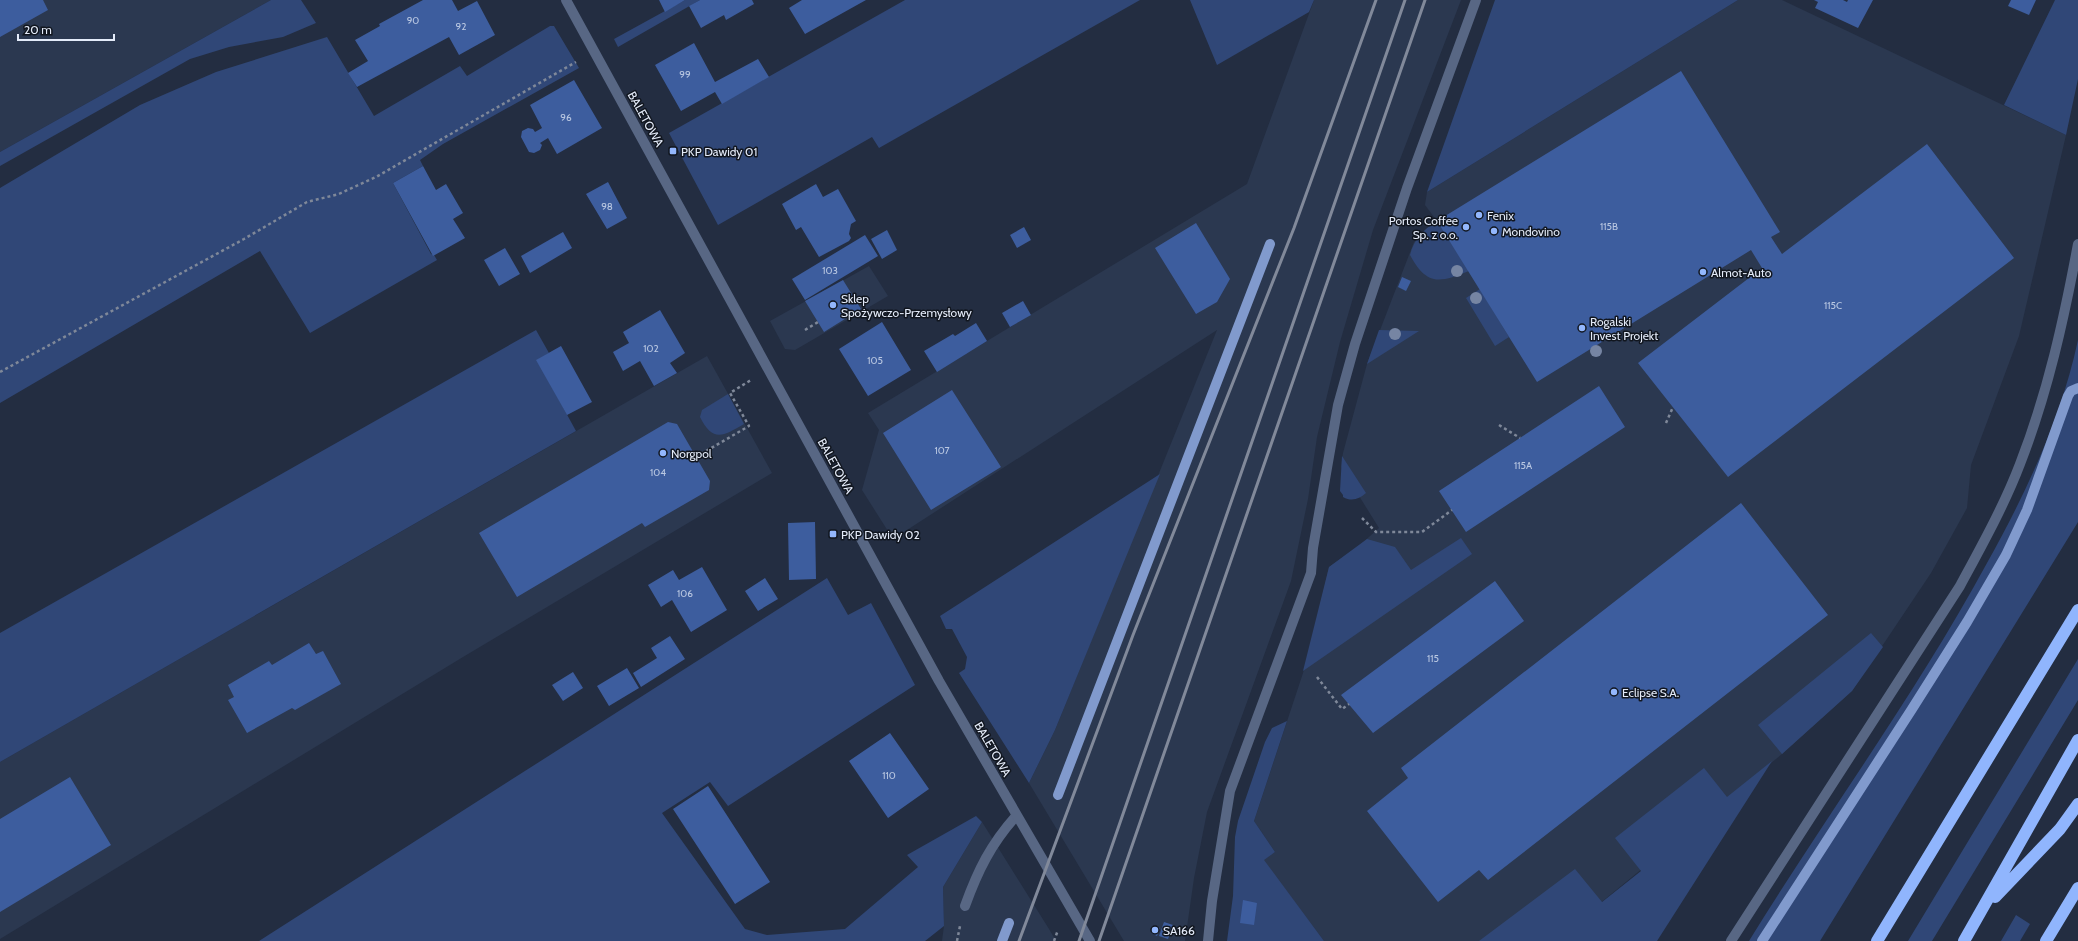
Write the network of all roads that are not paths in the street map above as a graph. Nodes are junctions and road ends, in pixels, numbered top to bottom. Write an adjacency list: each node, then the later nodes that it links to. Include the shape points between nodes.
1 (566, 0): 7 (street, BALETOWA, via 819,464)
2 (1476, 0): 12 (street, via 1407,188 1355,344 1338,405 1311,573 1230,791)
3 (2078, 244): 13 (street, via 2061,332 2042,399 2020,465 1980,548 1960,586)
4 (2078, 610): 14 (highway)
5 (2078, 740): 10 (highway)
6 (2078, 804): 10 (highway, via 2060,829)
7 (1016, 816): 9 (street, via 986,856 977,872); 11 (street, BALETOWA)
8 (2078, 888): 16 (highway)
9 (965, 906)
10 (1982, 911): 15 (highway)
11 (1090, 941)
12 (1208, 941)
13 (1731, 941)
14 (1876, 941)
15 (1964, 941)
16 (2046, 941)

